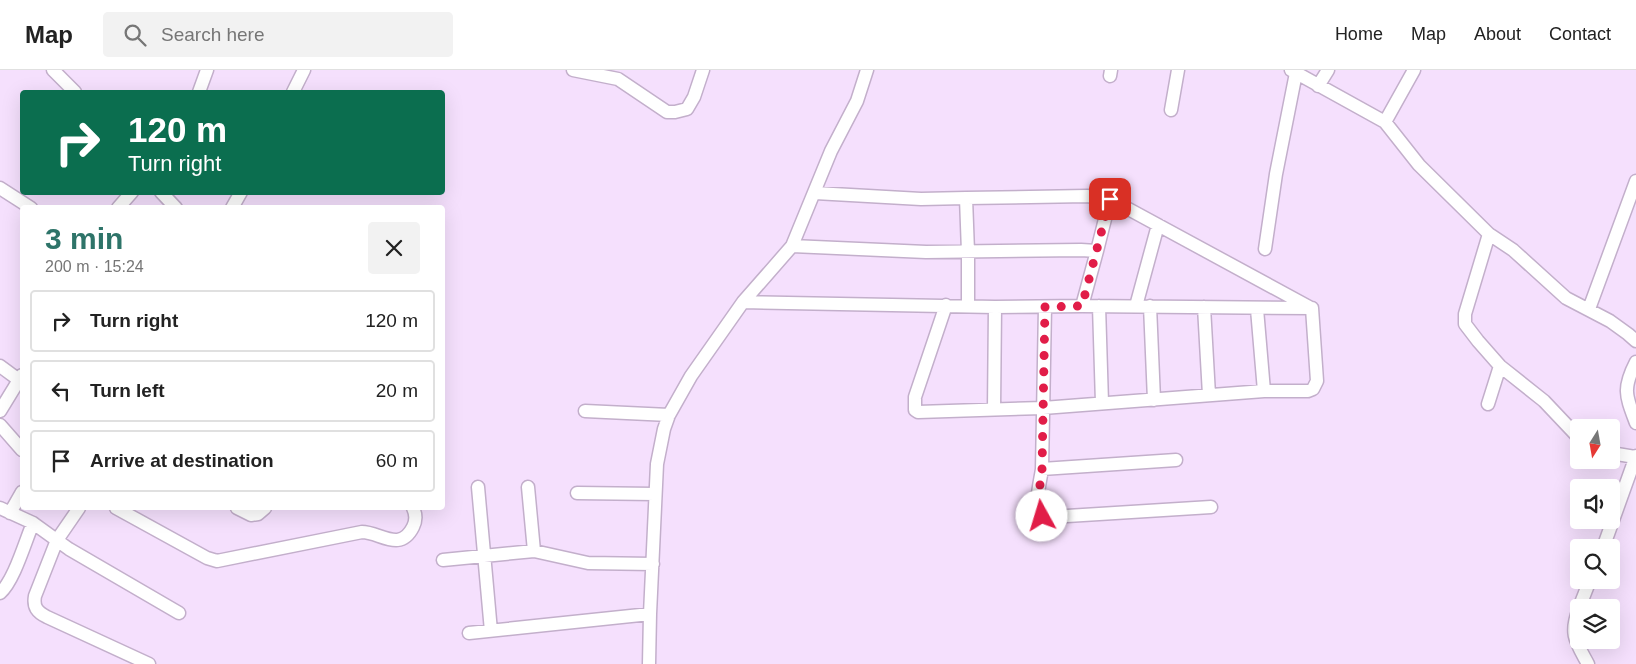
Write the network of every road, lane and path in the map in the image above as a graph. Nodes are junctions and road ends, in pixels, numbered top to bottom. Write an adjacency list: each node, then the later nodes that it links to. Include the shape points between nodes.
1 (53, 70): 13 (street)
2 (207, 70): 14 (street)
3 (304, 70): 15 (street)
4 (573, 70): 11 (street)
5 (703, 70): 11 (street, via 687,109 675,112 667,112)
6 (867, 70): 20 (street, via 857,101)
7 (1178, 70): 16 (street)
8 (1328, 70): 12 (street)
9 (1414, 70): 17 (street)
10 (1293, 71): 12 (street); 31 (street)
11 (622, 74)
12 (1318, 86): 17 (street)
13 (73, 90)
14 (200, 90)
15 (294, 90)
16 (1171, 110)
17 (1385, 122): 29 (street, via 1419,165)
18 (1636, 181): 46 (street)
19 (0, 188): 25 (street)
20 (814, 193): 23 (street); 30 (street)
21 (129, 195): 26 (street)
22 (164, 195): 27 (street)
23 (966, 198): 24 (street, via 1087,196); 32 (street)
24 (1110, 199): 28 (street); 33 (street)
25 (26, 205)
26 (121, 205)
27 (173, 205)
28 (1158, 225): 39 (street); 44 (street)
29 (1489, 234): 46 (street, via 1513,250 1566,298); 50 (street, via 1465,314 1466,324)
30 (792, 246): 32 (street); 34 (street)
31 (1265, 249)
32 (968, 252): 33 (street); 36 (street)
33 (1097, 252): 37 (street)
34 (743, 302): 35 (street); 62 (street, via 691,376)
35 (946, 305): 36 (street); 59 (street, via 915,397 915,410 930,413)
36 (968, 306): 41 (street)
37 (1082, 306): 38 (street); 42 (street)
38 (1099, 306): 39 (street); 56 (street)
39 (1136, 306): 40 (street)
40 (1150, 306): 43 (street); 55 (street)
41 (995, 307): 42 (street); 59 (street)
42 (1045, 307): 58 (street)
43 (1204, 307): 45 (street); 54 (street)
44 (1312, 308): 45 (street); 53 (street, via 1317,384 1308,391)
45 (1257, 309): 53 (street)
46 (1589, 309): 47 (street)
47 (1636, 341)
48 (1636, 362): 63 (street, via 1626,390)
49 (0, 366): 51 (street)
50 (1500, 366): 57 (street); 65 (street, via 1544,402)
51 (20, 377)
52 (20, 380): 61 (street)
53 (1264, 392): 54 (street)
54 (1209, 395): 55 (street)
55 (1154, 400): 56 (street)
56 (1102, 403): 58 (street)
57 (1488, 404)
58 (1043, 408): 59 (street); 70 (street)
59 (994, 409)
60 (586, 410): 62 (street)
61 (0, 411)
62 (669, 415): 75 (street, via 660,445)
63 (1636, 423)
64 (0, 425): 66 (street)
65 (1570, 429)
66 (20, 448)
67 (1620, 455): 68 (street)
68 (1636, 456): 84 (street)
69 (1176, 460): 70 (street)
70 (1042, 469): 76 (street, via 1038,501 1042,516)
71 (478, 487): 87 (street)
72 (528, 487): 86 (street)
73 (577, 493): 75 (street)
74 (20, 494): 77 (street)
75 (655, 494): 89 (street)
76 (1211, 507)
77 (5, 510): 83 (street)
78 (78, 510): 85 (street)
79 (120, 510): 82 (street, via 216,561 362,532 389,540 401,539 414,524)
80 (242, 510): 81 (street, via 251,515)
81 (263, 510)
82 (414, 510)
83 (33, 524): 85 (street); 90 (street, via 6,589)
84 (1606, 539)
85 (57, 540): 91 (street); 96 (street, via 35,596 36,608 47,617)
86 (534, 551): 87 (street); 89 (street, via 588,563)
87 (485, 556): 88 (street); 93 (street)
88 (443, 560)
89 (653, 564): 92 (street)
90 (0, 593)
91 (179, 613)
92 (650, 614): 93 (street); 97 (street)
93 (491, 631): 94 (street)
94 (469, 633)
95 (1580, 649): 98 (street)
96 (149, 664)
97 (649, 664)
98 (1588, 664)

